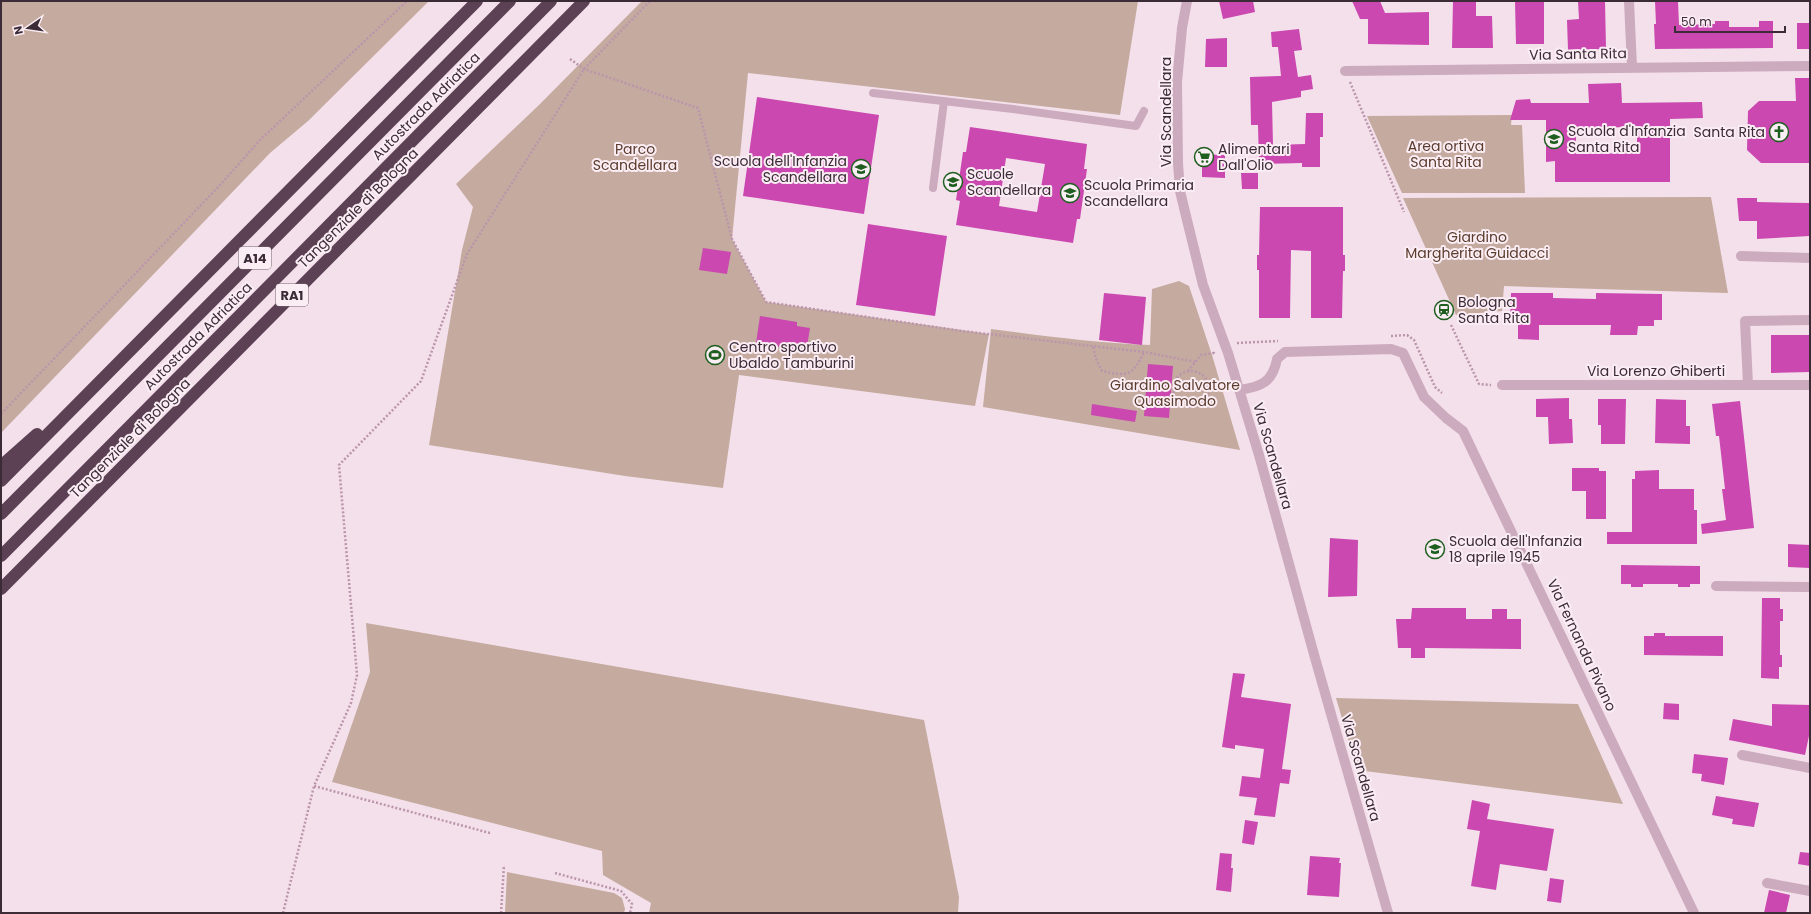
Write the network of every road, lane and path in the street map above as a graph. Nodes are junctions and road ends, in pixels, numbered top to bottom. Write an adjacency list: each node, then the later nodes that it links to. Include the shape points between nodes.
1 (407, 1): 33 (path, via 260,140)
2 (477, 1): 27 (highway)
3 (510, 1): 36 (highway, Autostrada Adriatica / A14)
4 (551, 1): 37 (highway, Autostrada Adriatica / A14)
5 (584, 1): 40 (highway, Tangenziale di Bologna / RA1)
6 (650, 1): 12 (path)
7 (1187, 1): 32 (street, Via Scandellara, via 1177,82 1180,191 1203,285)
8 (1629, 1): 11 (street)
9 (570, 59): 12 (path)
10 (1810, 66): 11 (street, Via Santa Rita)
11 (1632, 67): 13 (street, Via Santa Rita)
12 (584, 69): 23 (path, via 698,108 732,239 766,302 962,331); 43 (path, via 467,254 421,381 339,465 357,675 351,703)
13 (1345, 70): 18 (path)
14 (872, 93): 15 (lane)
15 (944, 101): 16 (lane, via 1136,126); 17 (lane)
16 (1144, 111)
17 (933, 188)
18 (1404, 212)
19 (1741, 256): 20 (street)
20 (1810, 258)
21 (1810, 320): 30 (street, via 1745,320)
22 (1451, 325): 29 (path, via 1479,384)
23 (1093, 347): 24 (path); 24 (path, via 1102,370 1121,375 1136,368)
24 (1144, 352): 26 (path)
25 (1209, 354): 26 (path, via 1202,355)
26 (1196, 362): 28 (path)
27 (111, 370): 34 (highway); 35 (highway)
28 (1187, 371): 28 (path, via 1177,378 1173,389 1174,395 1182,405 1193,408 1204,403 1210,393 1210,386 1204,376)
29 (1502, 385): 30 (street, Via Lorenzo Ghiberti)
30 (1748, 385): 31 (street, Via Lorenzo Ghiberti)
31 (1810, 385)
32 (1239, 390): 52 (street, Via Scandellara); 53 (street, Via Fernanda Pivano, via 1255,388 1265,382 1275,371 1277,359 1284,352 1391,349 1403,353 1424,397 1463,431)
33 (1, 414)
34 (1, 466)
35 (1, 481)
36 (1, 514)
37 (1, 556)
38 (1716, 586): 39 (street)
39 (1810, 587)
40 (1, 589)
41 (1742, 755): 42 (street)
42 (1810, 768)
43 (314, 786): 44 (path); 49 (path)
44 (490, 833)
45 (504, 865): 50 (path)
46 (555, 873): 51 (path, via 622,891 632,904)
47 (1767, 883): 48 (street)
48 (1810, 891)
49 (283, 913)
50 (501, 913)
51 (630, 913)
52 (1388, 913)
53 (1694, 913)

